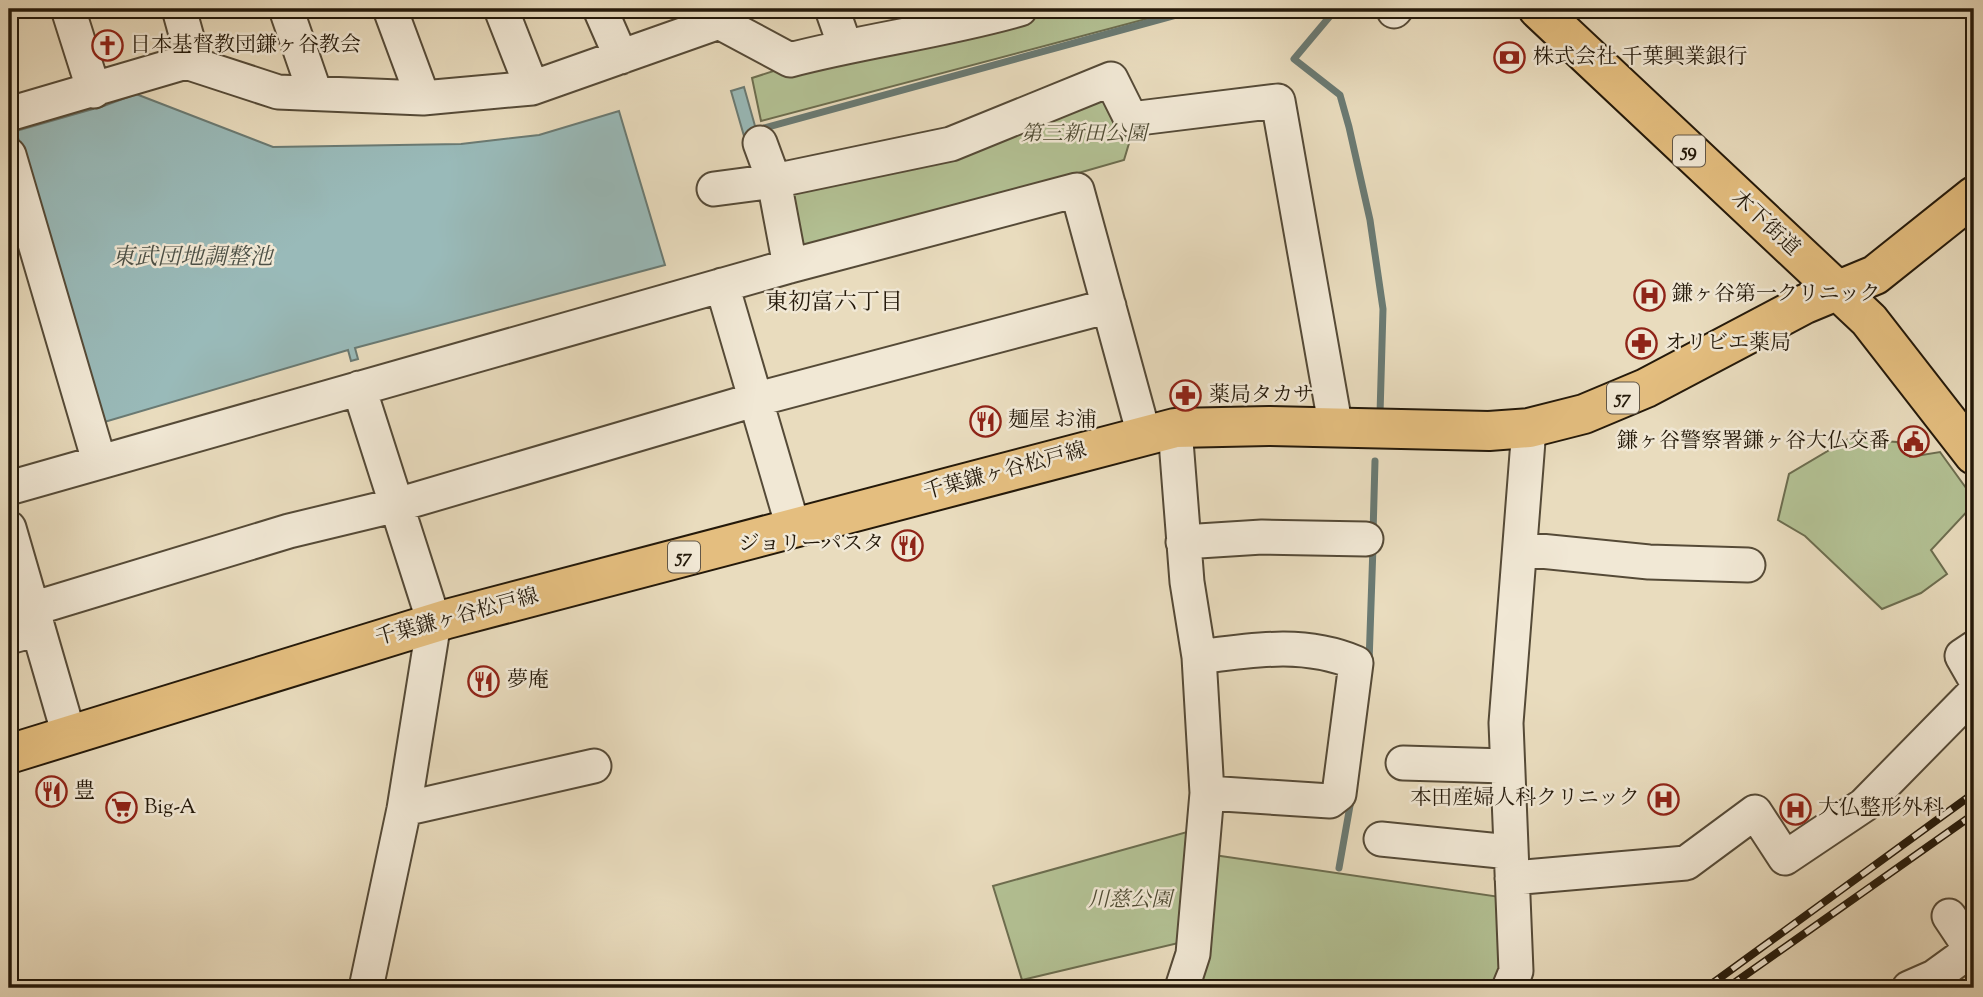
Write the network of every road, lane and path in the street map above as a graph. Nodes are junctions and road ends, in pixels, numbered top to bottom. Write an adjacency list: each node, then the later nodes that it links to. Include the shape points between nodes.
1 (68, 9): 15 (street)
2 (179, 9): 13 (street, via 189,45)
3 (286, 9): 16 (street)
4 (390, 9): 17 (street)
5 (501, 9): 14 (street)
6 (600, 9): 12 (street)
7 (832, 9): 11 (street)
8 (1020, 9): 11 (street, via 972,23)
9 (1538, 9): 26 (main road, 木下街道 / 59)
10 (716, 16): 11 (street, via 790,60); 12 (street)
11 (845, 46)
12 (621, 57): 14 (street)
13 (186, 62): 15 (street); 16 (street, via 278,92)
14 (532, 88): 17 (street)
15 (94, 91): 18 (street)
16 (315, 93): 17 (street)
17 (423, 98)
18 (9, 114)
19 (761, 143): 21 (street)
20 (9, 155): 34 (street)
21 (774, 181): 22 (street); 24 (street); 31 (street, via 951,144 1111,79 1131,118 1278,101)
22 (715, 189)
23 (1974, 196): 26 (main road, 千葉鎌ヶ谷松戸線 / 57, via 1875,275)
24 (790, 265): 25 (street); 27 (street, via 1077,190)
25 (722, 285): 28 (street); 29 (street)
26 (1841, 292): 30 (main road, 千葉鎌ヶ谷松戸線 / 57, via 1805,304 1614,402); 33 (main road, 木下街道 / 59, via 1886,340)
27 (1109, 306): 29 (street); 32 (street)
28 (359, 388): 34 (street); 36 (street)
29 (754, 400): 36 (street); 37 (street)
30 (1529, 428): 31 (main road, 千葉鎌ヶ谷松戸線 / 57, via 1449,432); 41 (street)
31 (1364, 429): 32 (main road, 千葉鎌ヶ谷松戸線 / 57)
32 (1160, 432): 37 (main road, 千葉鎌ヶ谷松戸線 / 57); 40 (street)
33 (1973, 452)
34 (99, 461): 35 (street)
35 (9, 488)
36 (397, 505): 43 (street); 44 (street, via 289,531)
37 (793, 527): 43 (main road, 千葉鎌ヶ谷松戸線 / 57)
38 (9, 528): 44 (street)
39 (1366, 539): 40 (street, via 1262,537)
40 (1183, 542): 46 (street)
41 (1520, 548): 42 (street, via 1649,562); 53 (street)
42 (1748, 565)
43 (434, 622): 49 (main road, 千葉鎌ヶ谷松戸線 / 57); 55 (street)
44 (27, 625): 49 (street)
45 (1974, 648): 47 (street, via 1962,656)
46 (1199, 657): 54 (street); 54 (street, via 1280,647 1356,663 1339,794 1330,801)
47 (1974, 677)
48 (1974, 693): 57 (street, via 1864,805 1786,858 1755,812 1686,863)
49 (69, 735): 50 (main road, 千葉鎌ヶ谷松戸線 / 57)
50 (9, 754)
51 (1403, 763): 53 (street)
52 (594, 766): 55 (street)
53 (1506, 766): 57 (street)
54 (1207, 793): 61 (street, via 1193,954)
55 (404, 809): 60 (street)
56 (1381, 839): 57 (street)
57 (1511, 865): 62 (street, via 1516,971)
58 (1949, 916): 59 (street)
59 (1962, 963): 63 (street)
60 (365, 988)
61 (1182, 988)
62 (1509, 988)
63 (1909, 988)

